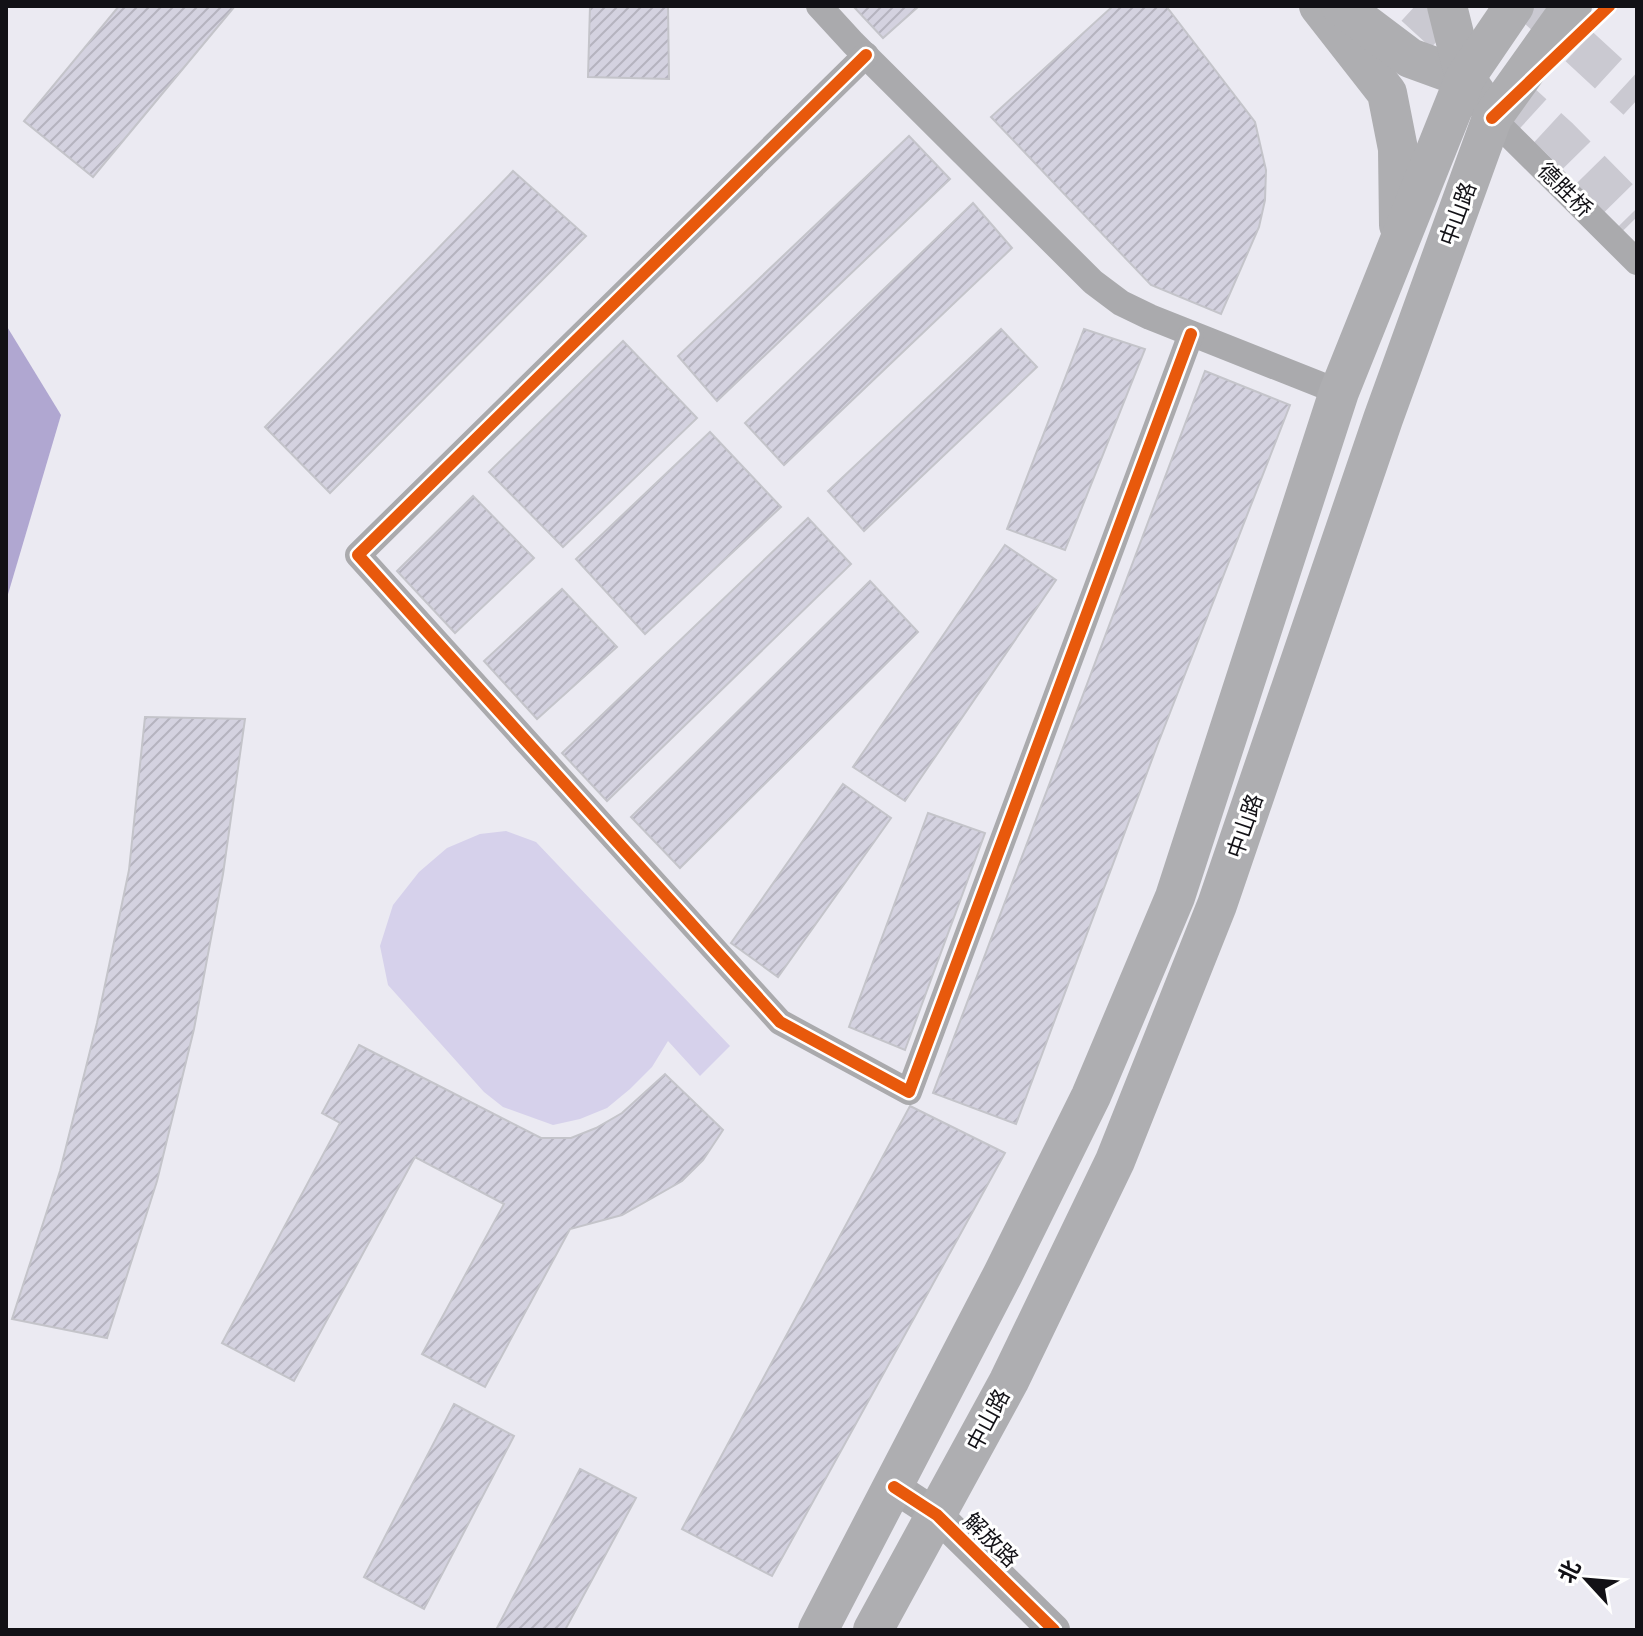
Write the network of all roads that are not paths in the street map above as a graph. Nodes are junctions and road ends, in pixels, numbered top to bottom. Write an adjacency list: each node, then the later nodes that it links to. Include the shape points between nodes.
1 (819, 6): 7 (street)
2 (1319, 6): 10 (main road, via 1387,93 1398,149)
3 (1341, 6): 8 (main road, via 1410,58)
4 (1447, 6): 8 (main road)
5 (1514, 6): 8 (main road, 中山路)
6 (1572, 6): 9 (main road, 中山路)
7 (866, 55): 12 (street, via 1093,282 1121,303); 12 (street, via 358,555 780,1022 909,1092)
8 (1465, 78): 9 (main road); 10 (main road, 中山路)
9 (1492, 118): 11 (street, 德胜桥); 15 (main road, 中山路, via 1206,934 1115,1161 1009,1381)
10 (1400, 241): 13 (main road, 中山路)
11 (1637, 262)
12 (1191, 334): 13 (street)
13 (1339, 392): 14 (main road, 中山路, via 1175,897 1091,1096)
14 (894, 1487): 15 (street, 解放路); 16 (main road, 中山路)
15 (937, 1515): 17 (main road, 中山路); 18 (street, 解放路)
16 (818, 1630)
17 (873, 1630)
18 (1054, 1630)

